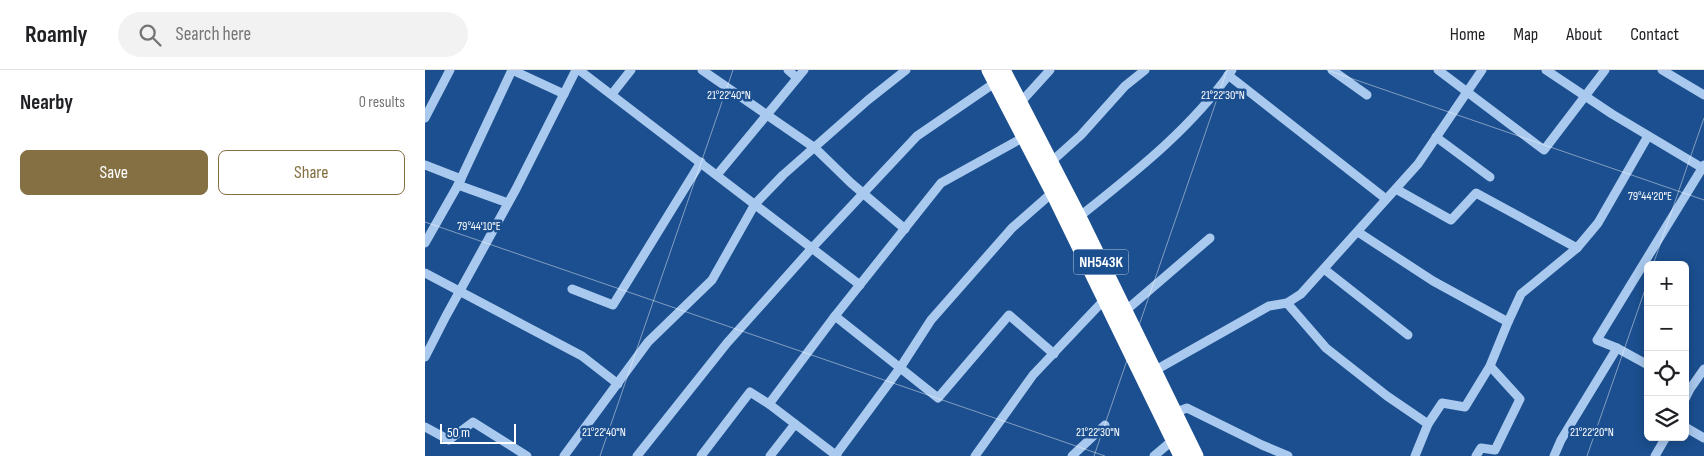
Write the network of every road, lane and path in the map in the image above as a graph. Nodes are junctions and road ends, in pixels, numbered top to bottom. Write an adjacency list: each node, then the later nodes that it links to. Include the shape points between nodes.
1 (450, 70): 28 (street)
2 (512, 70): 21 (street); 39 (street)
3 (578, 70): 21 (street); 22 (street)
4 (631, 70): 22 (street)
5 (702, 70): 27 (street)
6 (787, 70): 19 (street)
7 (804, 70): 19 (street)
8 (906, 70): 32 (street)
9 (1050, 70): 26 (street)
10 (1145, 70): 34 (street, via 1125,86 1081,135)
11 (1332, 70): 23 (street)
12 (1438, 70): 20 (street)
13 (1482, 70): 20 (street)
14 (1546, 70): 25 (street)
15 (1605, 70): 25 (street)
16 (1662, 70): 24 (street)
17 (1230, 72): 43 (street); 46 (street, via 1203,107 1142,166)
18 (996, 74): 26 (highway, NH543K); 29 (highway, NH543K); 42 (street, via 917,136)
19 (797, 78): 27 (street)
20 (1467, 92): 25 (street, via 1544,150); 31 (street)
21 (565, 94): 44 (street)
22 (613, 94): 33 (street)
23 (1367, 95)
24 (1704, 95)
25 (1585, 96): 30 (street)
26 (1019, 103): 29 (highway, NH543K)
27 (767, 115): 32 (street); 37 (street)
28 (425, 118)
29 (1029, 134): 34 (highway, NH543K); 41 (highway, NH543K); 47 (street, via 941,183)
30 (1647, 136): 36 (street); 52 (street, via 1598,223)
31 (1436, 137): 38 (street); 40 (street)
32 (815, 148): 42 (street); 45 (street)
33 (701, 162): 37 (street); 56 (street, via 613,305)
34 (1051, 162): 46 (highway, NH543K)
35 (425, 165): 39 (street)
36 (1703, 167): 64 (street, via 1597,340)
37 (717, 175): 45 (street)
38 (1489, 177)
39 (460, 182): 44 (street); 50 (street)
40 (1396, 189): 43 (street); 52 (street, via 1451,220 1475,193)
41 (1053, 192): 58 (highway, NH543K); 69 (street, via 1012,228 937,313)
42 (863, 194): 47 (street); 51 (street)
43 (1386, 199): 48 (street)
44 (508, 203): 57 (street)
45 (755, 204): 51 (street); 72 (street, via 711,280 649,342)
46 (1079, 217): 60 (highway, NH543K)
47 (905, 229): 55 (street)
48 (1358, 232): 53 (street); 62 (street, via 1433,281)
49 (1210, 238): 60 (street)
50 (425, 243)
51 (812, 248): 55 (street); 86 (street, via 727,343)
52 (1577, 248): 62 (street, via 1521,294)
53 (1323, 269): 59 (street, via 1301,294); 63 (street)
54 (425, 274): 57 (street)
55 (860, 285): 61 (street)
56 (572, 290)
57 (459, 292): 65 (street); 72 (street, via 582,356)
58 (1105, 299): 66 (street); 71 (highway, NH543K)
59 (1287, 303): 71 (street, via 1269,306); 77 (street, via 1326,348)
60 (1124, 312): 71 (highway, NH543K)
61 (835, 316): 69 (street); 74 (street)
62 (1508, 322): 68 (street)
63 (1408, 335)
64 (1617, 348): 67 (street); 98 (street)
65 (426, 352)
66 (1054, 354): 69 (street, via 1009,315 938,398); 90 (street, via 1033,375)
67 (1644, 363)
68 (1490, 366): 77 (street, via 1465,407 1442,403); 97 (street, via 1520,399 1495,450 1481,448)
69 (900, 368): 89 (street)
70 (1704, 369): 73 (street)
71 (1149, 374): 75 (highway, NH543K); 82 (highway, NH543K)
72 (618, 384): 85 (street)
73 (1689, 386)
74 (769, 404): 76 (street); 87 (street, via 750,392)
75 (1174, 412): 94 (highway, NH543K); 95 (street, via 1187,408)
76 (795, 424): 88 (street); 89 (street)
77 (1428, 424): 96 (street)
78 (1105, 425): 91 (street)
79 (425, 427): 84 (street, via 449,440 473,422)
80 (1689, 429): 81 (street)
81 (1704, 438)
82 (1173, 440): 92 (street); 93 (highway, NH543K)
83 (1664, 441): 99 (street)
84 (527, 456)
85 (564, 456)
86 (637, 456)
87 (701, 456)
88 (770, 456)
89 (836, 456)
90 (975, 456)
91 (1072, 456)
92 (1154, 456)
93 (1181, 456)
94 (1195, 456)
95 (1288, 456)
96 (1415, 456)
97 (1476, 456)
98 (1554, 456)
99 (1655, 456)

